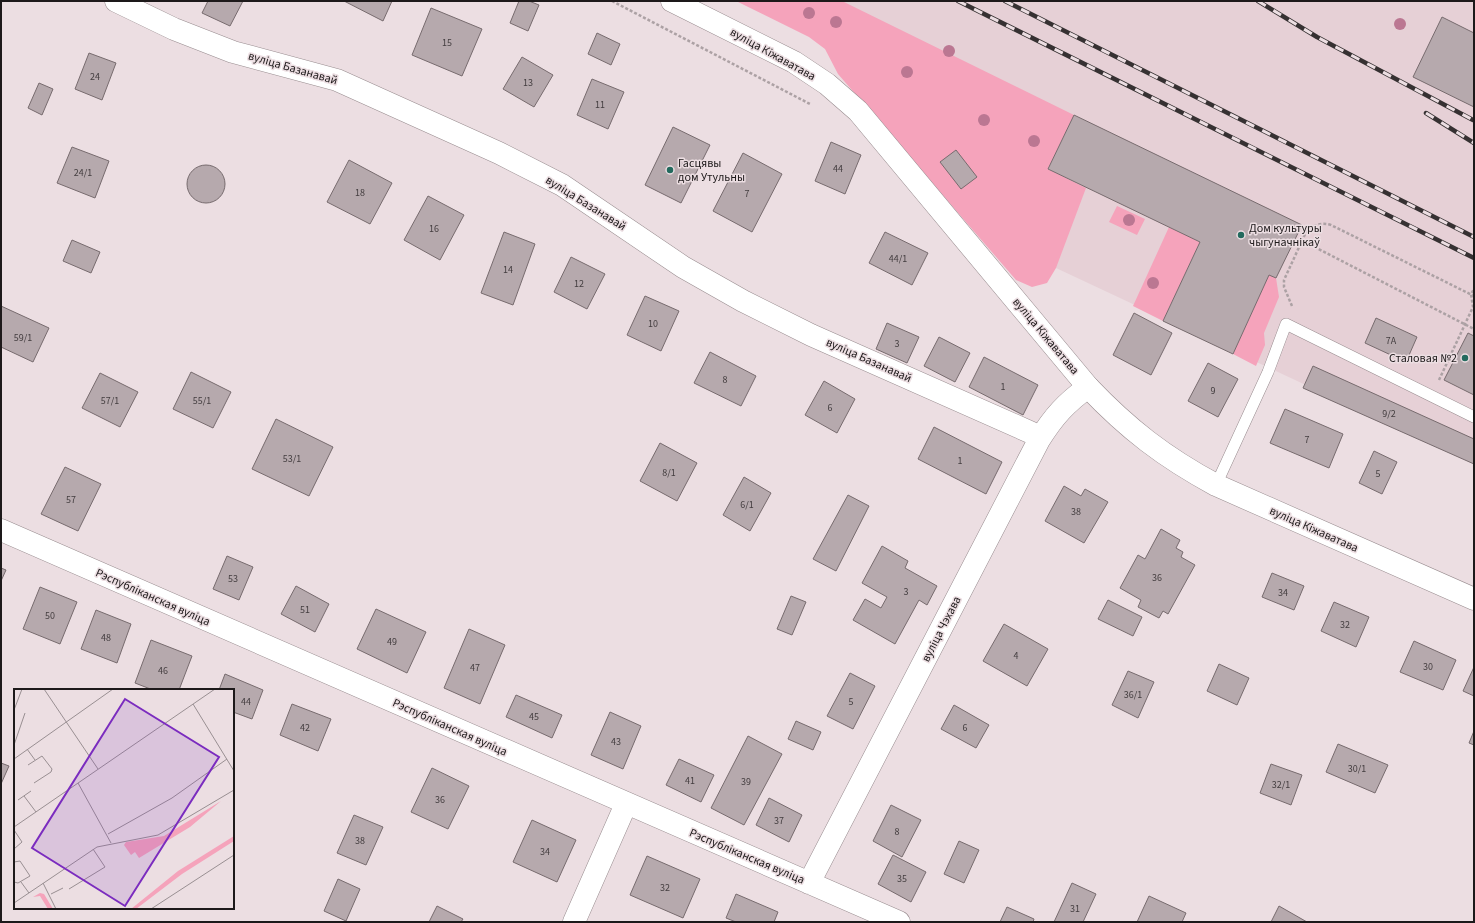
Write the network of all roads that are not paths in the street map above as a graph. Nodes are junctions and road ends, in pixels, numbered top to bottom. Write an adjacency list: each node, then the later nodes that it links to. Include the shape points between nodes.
1 (116, 1): 5 (street, вуліца Базанавай, via 174,29 233,52 337,80 499,153 562,185 683,267 743,301 811,335 1032,433)
2 (672, 1): 3 (street, вуліца Кіжаватава, via 794,62 827,84 858,111)
3 (1088, 387): 5 (street, вуліца Чэхава, via 1062,407); 6 (street, вуліца Кіжаватава, via 1152,447)
4 (1474, 417): 6 (lane, via 1286,324 1268,372)
5 (1039, 440): 10 (street, вуліца Чэхава)
6 (1216, 485): 8 (street, вуліца Кіжаватава)
7 (1, 530): 9 (street, Рэспубліканская вуліца)
8 (1474, 600)
9 (626, 804): 10 (street, Рэспубліканская вуліца); 11 (street)
10 (809, 883): 12 (street, Рэспубліканская вуліца)
11 (574, 922)
12 (899, 922)

